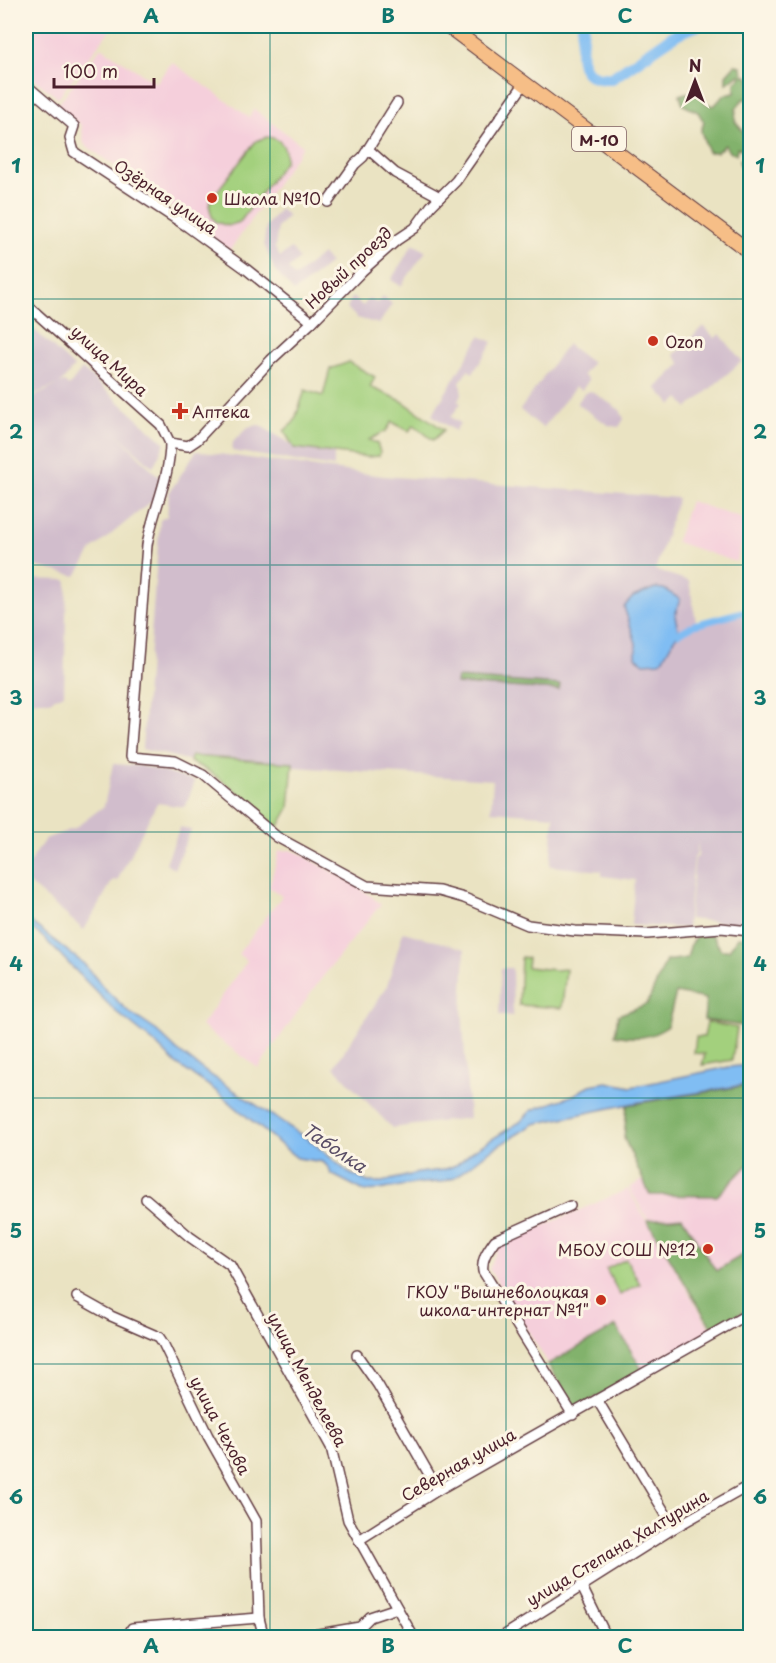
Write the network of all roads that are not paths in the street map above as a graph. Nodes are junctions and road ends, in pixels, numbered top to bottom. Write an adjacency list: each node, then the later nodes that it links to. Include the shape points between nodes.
1 (448, 26): 2 (highway, М-10)
2 (524, 84): 6 (street, Новый проезд); 8 (highway, М-10)
3 (26, 85): 10 (street, Озёрная улица, via 74,126 70,138 74,152 188,227)
4 (397, 103): 5 (street)
5 (368, 149): 6 (street, via 395,173); 7 (street)
6 (440, 198): 10 (street, Новый проезд, via 415,228 362,271)
7 (328, 202)
8 (750, 252)
9 (26, 304): 11 (street, улица Мира, via 161,425)
10 (312, 322): 11 (street, Новый проезд, via 197,440 188,446)
11 (171, 442): 12 (street, via 170,462 147,545 130,757 175,761 204,775 277,837 367,886 439,891 528,925 575,931)
12 (750, 931)
13 (146, 1199): 23 (street, улица Менделеева, via 230,1265 331,1447 348,1520)
14 (570, 1206): 19 (street, via 495,1240 487,1251 483,1271)
15 (77, 1297): 26 (street, улица Чехова, via 159,1337 163,1343 208,1436 256,1521)
16 (750, 1314): 18 (street, Северная улица)
17 (357, 1355): 21 (street)
18 (598, 1401): 19 (street, Северная улица); 22 (street)
19 (573, 1415): 21 (street, Северная улица)
20 (750, 1485): 22 (street, улица Степана Халтурина)
21 (438, 1490): 23 (street, Северная улица)
22 (674, 1528): 24 (street, улица Степана Халтурина)
23 (359, 1540): 25 (street, улица Менделеева)
24 (581, 1585): 31 (street, улица Степана Халтурина); 32 (street)
25 (397, 1608): 29 (street, via 370,1617 360,1627); 30 (street, улица Менделеева)
26 (259, 1618): 27 (street, via 132,1629); 28 (street, улица Чехова)
27 (128, 1635)
28 (264, 1638)
29 (295, 1638)
30 (414, 1638)
31 (500, 1638)
32 (607, 1638)

